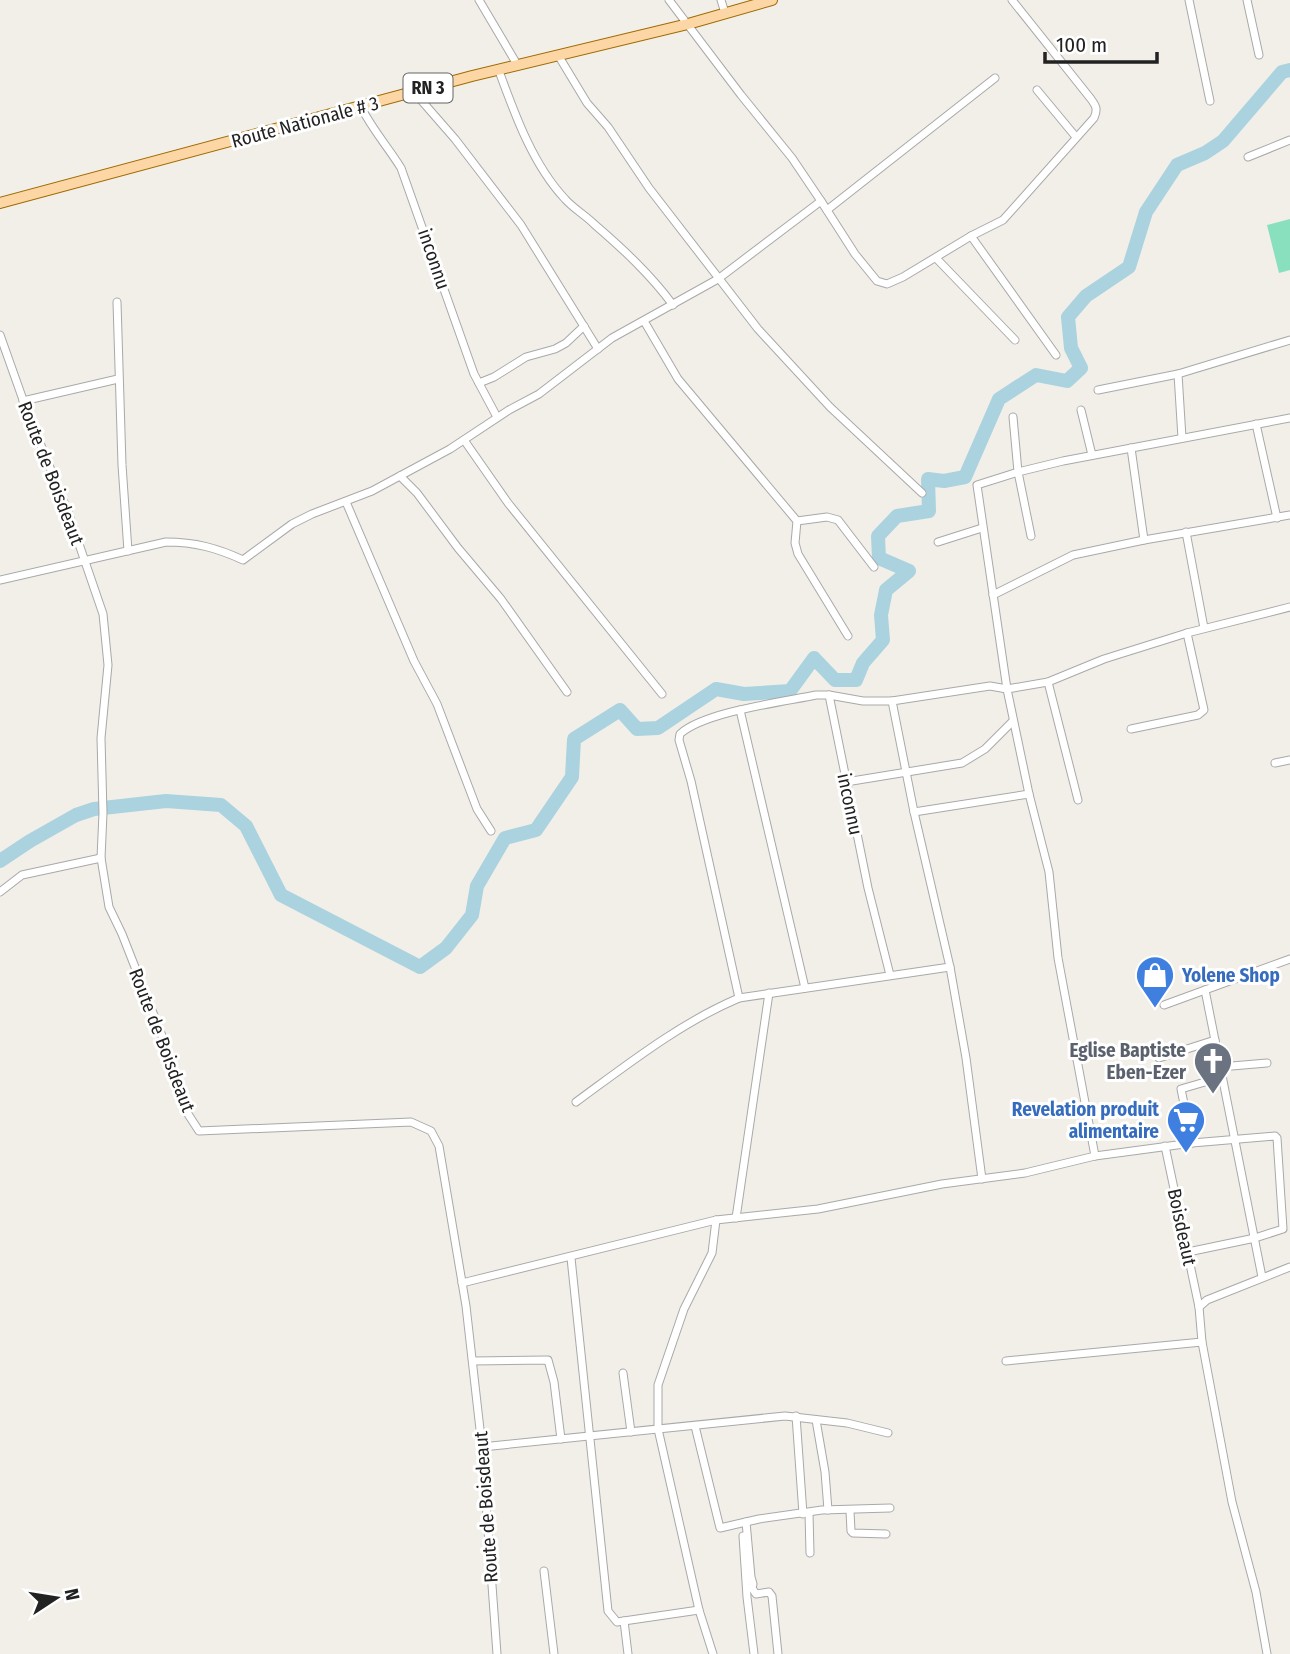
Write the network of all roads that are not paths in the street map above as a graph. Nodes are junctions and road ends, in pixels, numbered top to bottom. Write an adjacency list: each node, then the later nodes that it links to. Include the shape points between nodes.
1 (479, 0): 12 (street)
2 (669, 0): 9 (street)
3 (721, 0): 8 (street)
4 (772, 0): 8 (main road, Route Nationale # 3 / RN 3)
5 (1012, 0): 19 (street, via 1096,107 1094,118)
6 (1189, 0): 17 (street)
7 (1247, 0): 11 (street)
8 (725, 13): 9 (main road, Route Nationale # 3 / RN 3)
9 (688, 24): 10 (main road, Route Nationale # 3 / RN 3); 22 (street)
10 (558, 55): 12 (main road, Route Nationale # 3 / RN 3); 27 (street, via 587,103)
11 (1259, 55)
12 (518, 66): 13 (main road, Route Nationale # 3 / RN 3)
13 (499, 71): 16 (main road, Route Nationale # 3 / RN 3); 29 (street, via 529,144 554,186 638,263)
14 (995, 78): 24 (street)
15 (1037, 90): 19 (street)
16 (414, 92): 18 (main road, Route Nationale # 3 / RN 3); 31 (street, via 521,225)
17 (1210, 100)
18 (361, 107): 23 (main road, Route Nationale # 3 / RN 3); 39 (street, inconnu, via 405,177)
19 (1076, 137): 25 (street, via 1003,220)
20 (1290, 139): 21 (street)
21 (1248, 157)
22 (821, 201): 24 (street); 27 (street)
23 (0, 203)
24 (827, 210): 26 (street, via 877,281 895,281)
25 (971, 236): 26 (street); 36 (street)
26 (936, 258): 33 (street)
27 (718, 279): 29 (street); 53 (street, via 822,398)
28 (117, 302): 38 (street)
29 (673, 305): 30 (street)
30 (644, 321): 35 (street); 57 (street, via 678,379)
31 (584, 326): 35 (street); 39 (street, via 555,349 526,357)
32 (0, 335): 41 (street, Route de Boisdeaut)
33 (1015, 340)
34 (1290, 340): 37 (street)
35 (598, 349): 43 (street, via 538,394)
36 (1056, 355)
37 (1178, 374): 40 (street); 47 (street)
38 (118, 379): 41 (street); 63 (street)
39 (479, 383): 43 (street, inconnu)
40 (1098, 390)
41 (23, 401): 64 (street, Route de Boisdeaut)
42 (1081, 410): 50 (street)
43 (497, 417): 48 (street)
44 (1013, 417): 51 (street)
45 (1290, 418): 46 (street)
46 (1256, 424): 47 (street); 56 (street)
47 (1182, 438): 49 (street)
48 (464, 440): 52 (street); 75 (street, via 508,503)
49 (1131, 448): 50 (street); 61 (street)
50 (1092, 455): 51 (street)
51 (1018, 472): 58 (street, via 977,485); 60 (street)
52 (400, 476): 54 (street); 74 (street, via 501,599)
53 (922, 493)
54 (346, 502): 63 (street, via 292,524 243,560 189,542); 88 (street, via 414,662 437,704 477,809)
55 (1290, 515): 56 (street)
56 (1277, 518): 59 (street)
57 (797, 521): 65 (street, via 838,520); 71 (street, via 794,543 798,554)
58 (982, 528): 62 (street); 67 (street)
59 (1186, 532): 61 (street); 69 (street)
60 (1031, 536)
61 (1144, 540): 67 (street, via 1073,555)
62 (937, 542)
63 (128, 551): 64 (street)
64 (85, 560): 66 (street); 89 (street, Route de Boisdeaut, via 103,614 108,665 101,738)
65 (874, 567)
66 (0, 580)
67 (993, 595): 73 (street)
68 (1290, 607): 69 (street)
69 (1204, 628): 70 (street)
70 (1187, 633): 72 (street); 80 (street, via 1204,710)
71 (848, 636)
72 (1048, 682): 73 (street); 86 (street)
73 (1007, 689): 77 (street, via 990,687); 79 (street)
74 (567, 692)
75 (662, 694)
76 (829, 695): 77 (street); 78 (street); 84 (street, inconnu)
77 (892, 701): 83 (street)
78 (740, 710): 94 (street); 97 (street, via 686,728 679,740)
79 (1013, 721): 83 (street, via 970,760); 85 (street)
80 (1131, 729)
81 (1290, 760): 82 (street)
82 (1275, 763)
83 (906, 772): 84 (street); 87 (street)
84 (846, 782): 93 (street, inconnu)
85 (1029, 794): 87 (street); 108 (street, via 1049,872 1058,958)
86 (1077, 800)
87 (914, 812): 92 (street)
88 (491, 831)
89 (101, 858): 90 (street, via 22,875); 117 (street, Route de Boisdeaut, via 109,907 166,1046 186,1111 199,1131 388,1122 425,1127 439,1146)
90 (0, 892)
91 (1290, 958): 95 (street)
92 (950, 967): 93 (street); 109 (street)
93 (891, 975): 94 (street)
94 (805, 988): 96 (street)
95 (1205, 990): 98 (street); 99 (street)
96 (769, 993): 97 (street); 110 (street)
97 (739, 998): 104 (street, via 686,1024)
98 (1164, 1005)
99 (1215, 1040): 100 (street); 102 (street)
100 (1159, 1058)
101 (1267, 1063): 102 (street)
102 (1220, 1067): 103 (street)
103 (1222, 1077): 105 (street); 106 (street, via 1181,1089)
104 (576, 1102)
105 (1235, 1140): 106 (street); 112 (street); 112 (street, via 1278,1138 1283,1229)
106 (1192, 1143): 107 (street)
107 (1165, 1146): 108 (street); 113 (street, Boisdeaut)
108 (1095, 1156): 109 (street)
109 (982, 1179): 110 (street, via 818,1209)
110 (736, 1218): 111 (street)
111 (716, 1220): 114 (street); 126 (street, via 712,1253 684,1309 658,1385)
112 (1255, 1238): 113 (street); 116 (street)
113 (1188, 1252): 118 (street, Boisdeaut)
114 (571, 1258): 117 (street); 129 (street)
115 (1290, 1267): 116 (street)
116 (1262, 1277): 118 (street)
117 (462, 1283): 120 (street, Route de Boisdeaut)
118 (1199, 1307): 119 (street, Boisdeaut)
119 (1202, 1342): 121 (street); 148 (street, Boisdeaut)
120 (472, 1361): 130 (street, via 548,1360); 131 (street, Route de Boisdeaut)
121 (1006, 1361)
122 (623, 1373): 127 (street)
123 (796, 1416): 124 (street); 125 (street); 135 (street)
124 (816, 1420): 128 (street); 133 (street)
125 (695, 1426): 126 (street); 136 (street, via 720,1528)
126 (658, 1429): 127 (street); 140 (street)
127 (631, 1432): 129 (street)
128 (888, 1433)
129 (591, 1436): 130 (street); 141 (street, via 608,1611 617,1622)
130 (561, 1439): 131 (street)
131 (482, 1447): 142 (street, Route de Boisdeaut)
132 (890, 1508): 134 (street)
133 (828, 1510): 134 (street); 135 (street)
134 (850, 1511): 137 (street, via 853,1533)
135 (806, 1513): 136 (street); 138 (street)
136 (744, 1523): 146 (street); 147 (street, via 752,1588 756,1594 769,1592 772,1596)
137 (886, 1534)
138 (810, 1553)
139 (544, 1572): 143 (street)
140 (699, 1610): 141 (street); 145 (street)
141 (624, 1621): 144 (street)
142 (497, 1654)
143 (554, 1654)
144 (628, 1654)
145 (713, 1654)
146 (754, 1654)
147 (778, 1654)
148 (1267, 1654)

